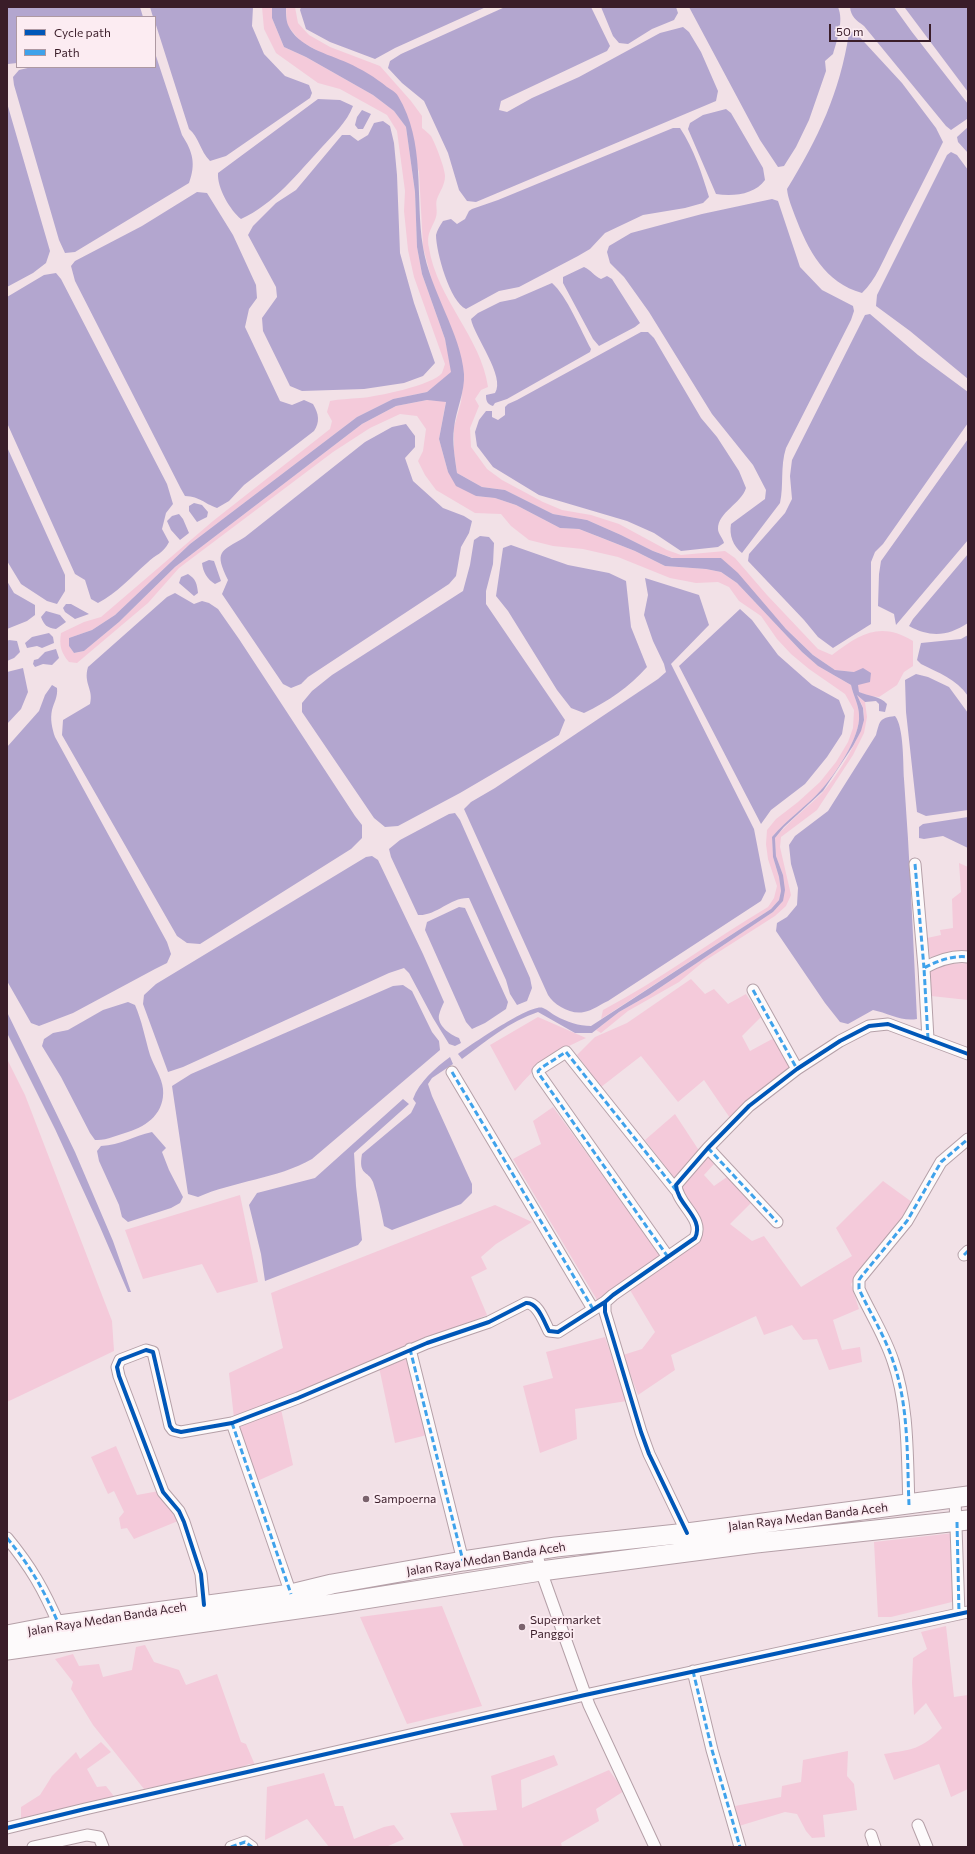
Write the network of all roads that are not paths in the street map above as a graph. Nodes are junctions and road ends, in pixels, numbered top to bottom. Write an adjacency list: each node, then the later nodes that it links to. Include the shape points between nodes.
1 (915, 864): 3 (street)
2 (968, 958): 3 (street, via 962,956 936,961)
3 (924, 968): 5 (street)
4 (753, 990): 7 (street)
5 (928, 1039): 6 (street); 7 (street, via 888,1024 869,1026)
6 (968, 1054)
7 (797, 1069): 10 (street, via 749,1106)
8 (452, 1072): 15 (street)
9 (968, 1139): 19 (street, via 941,1162 907,1221 859,1280 859,1289 893,1360 897,1374 905,1425)
10 (708, 1148): 11 (street, via 676,1185); 12 (street)
11 (676, 1190): 13 (street, via 697,1223 697,1231 692,1241); 13 (street, via 566,1052 538,1071)
12 (777, 1222)
13 (668, 1257): 14 (street)
14 (605, 1302): 15 (street); 21 (street, via 605,1312 641,1432)
15 (593, 1308): 16 (street, via 567,1328 551,1332 536,1307 526,1303 488,1322)
16 (410, 1349): 17 (street, via 298,1398); 24 (street)
17 (232, 1422): 26 (street); 27 (street, via 181,1432 173,1430 153,1352 146,1350 120,1360 117,1364 132,1414 163,1492 179,1510 184,1522 201,1574)
18 (961, 1497): 19 (highway, Jalan Raya Medan Banda Aceh); 20 (street)
19 (909, 1505): 21 (highway, Jalan Raya Medan Banda Aceh)
20 (962, 1521): 25 (highway, Jalan Raya Medan Banda Aceh, via 756,1543); 28 (street)
21 (687, 1533): 23 (highway, Jalan Raya Medan Banda Aceh)
22 (7, 1538): 29 (street, via 28,1564 46,1595)
23 (536, 1550): 24 (highway, Jalan Raya Medan Banda Aceh); 25 (street)
24 (463, 1561): 26 (highway, Jalan Raya Medan Banda Aceh)
25 (541, 1571): 31 (highway, Jalan Raya Medan Banda Aceh, via 333,1604); 33 (street)
26 (290, 1594): 27 (highway, Jalan Raya Medan Banda Aceh)
27 (204, 1605): 29 (highway, Jalan Raya Medan Banda Aceh)
28 (964, 1613): 32 (street)
29 (59, 1625): 30 (highway, Jalan Raya Medan Banda Aceh)
30 (7, 1635)
31 (7, 1650)
32 (694, 1672): 33 (street); 42 (street, via 712,1750)
33 (585, 1695): 35 (street); 41 (street)
34 (918, 1825): 44 (street)
35 (7, 1828)
36 (871, 1835): 43 (street)
37 (33, 1847): 38 (street, via 87,1835 99,1837)
38 (103, 1847)
39 (231, 1847): 40 (street, via 245,1842)
40 (252, 1847)
41 (655, 1847)
42 (740, 1847)
43 (875, 1847)
44 (927, 1847)

